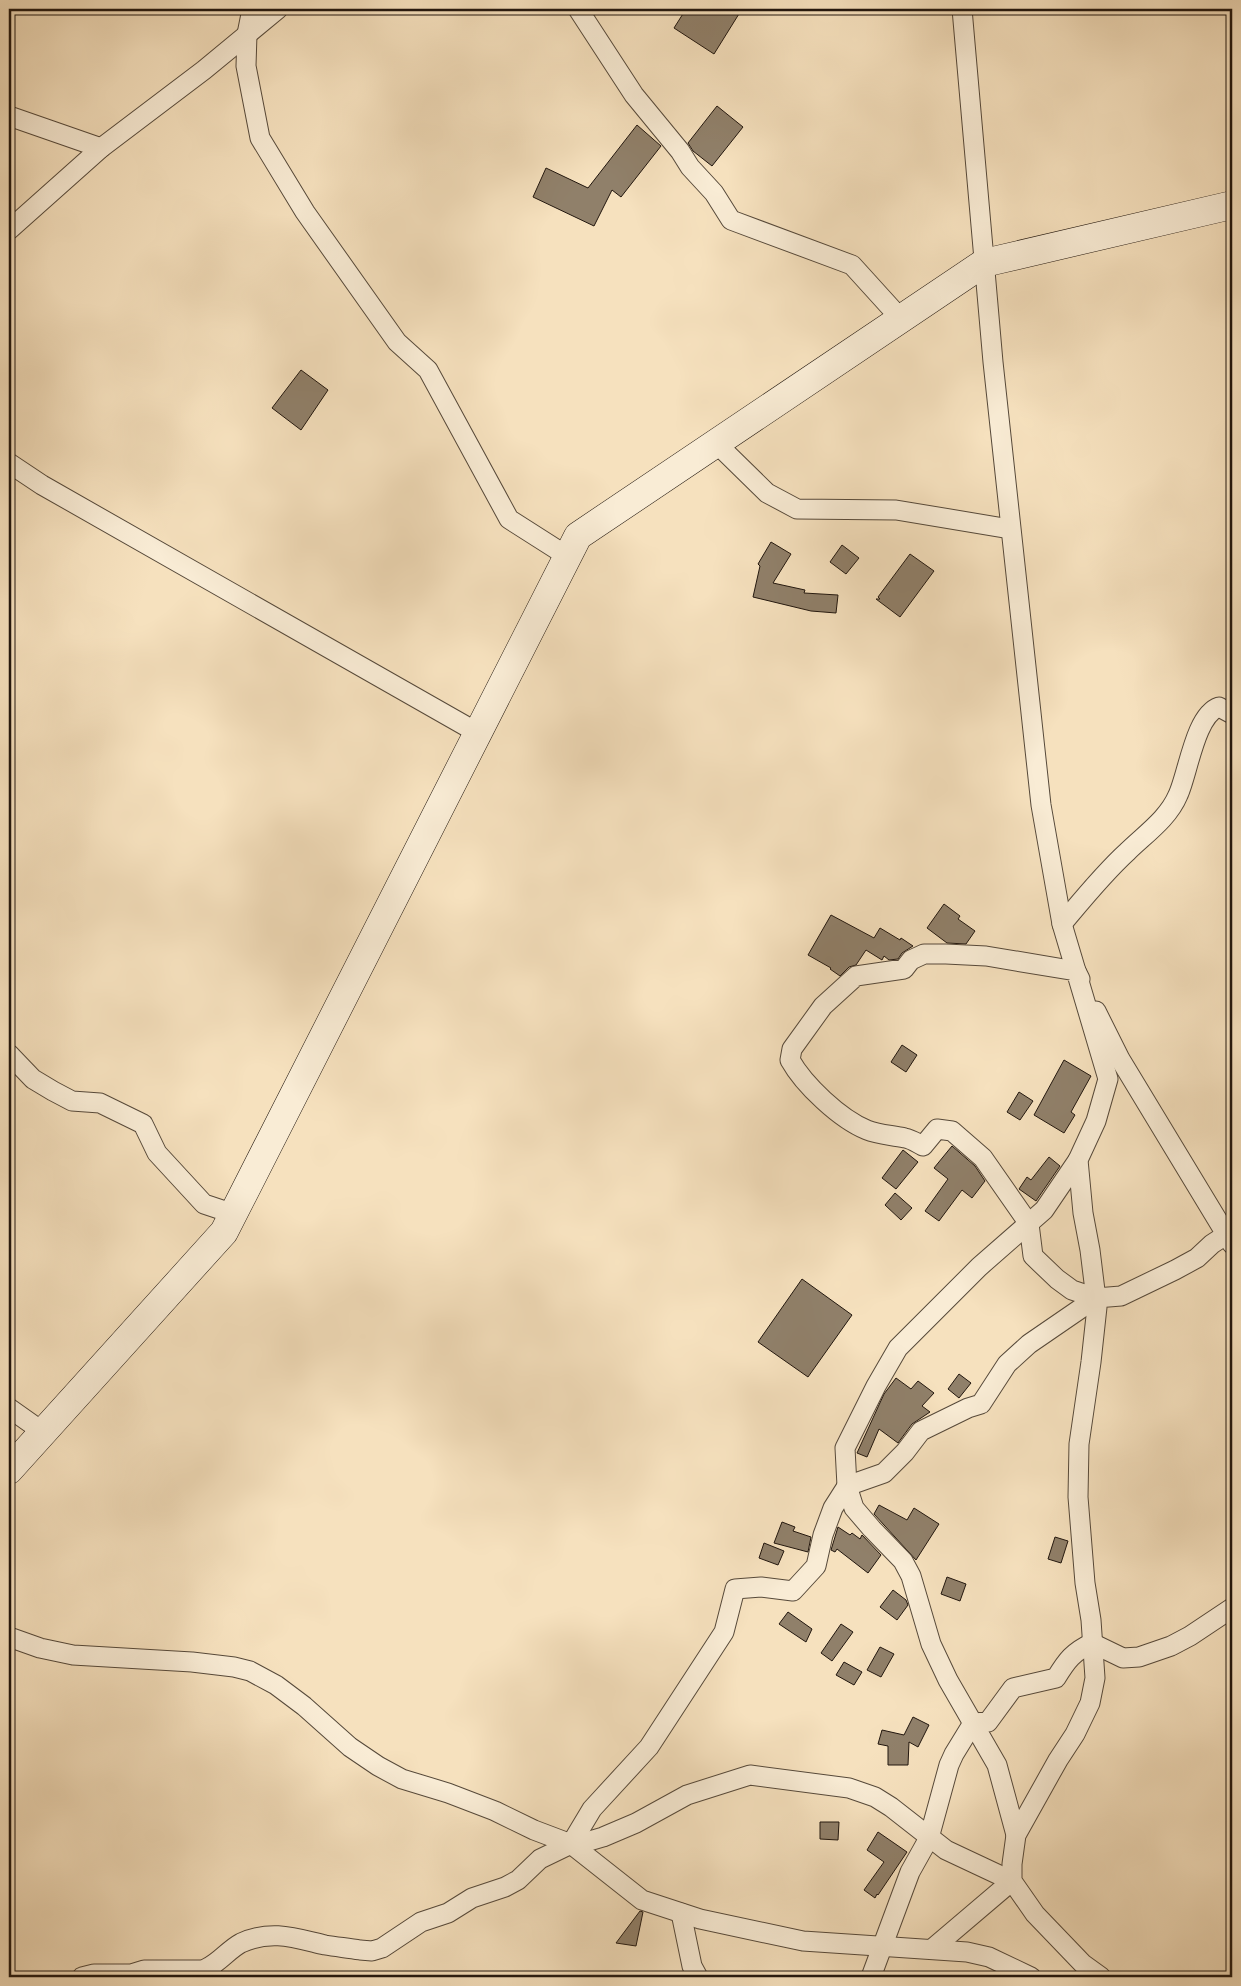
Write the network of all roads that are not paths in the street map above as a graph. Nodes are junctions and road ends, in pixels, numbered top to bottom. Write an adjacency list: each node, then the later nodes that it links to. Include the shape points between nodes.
1 (252, 9): 5 (street)
2 (278, 9): 5 (street)
3 (578, 9): 11 (street, via 634,95 714,193 731,220 852,265)
4 (962, 9): 10 (street)
5 (247, 34): 7 (street); 15 (street, via 246,66 260,138 305,212 397,342 428,370 509,519)
6 (9, 116): 7 (street)
7 (101, 148): 9 (street)
8 (1232, 204): 10 (main road)
9 (9, 230)
10 (984, 263): 11 (main road); 14 (street)
11 (901, 319): 12 (main road)
12 (716, 443): 14 (street, via 767,493 797,509 896,510); 15 (main road, via 578,536)
13 (9, 462): 17 (street, via 42,485)
14 (1010, 529): 18 (street, via 1041,805)
15 (568, 556): 17 (main road)
16 (1232, 714): 18 (street, via 1219,707 1203,722 1192,745 1177,798 1168,812 1095,883)
17 (478, 733): 22 (main road)
18 (1062, 924): 19 (street)
19 (1076, 971): 21 (street, via 1108,1079 1096,1121); 23 (street, via 986,956 924,954 911,960 904,969 856,976 823,1006 792,1049 790,1060 795,1070 835,1111 867,1130 906,1138 923,1146 937,1129 952,1131 983,1158); 24 (street, via 1120,1059)
20 (9, 1054): 22 (street, via 33,1079 72,1101 100,1103 142,1124 158,1153 204,1204)
21 (1078, 1160): 23 (street, via 1044,1210); 25 (street)
22 (234, 1214): 27 (main road, via 224,1232)
23 (1029, 1224): 25 (street, via 1033,1256 1072,1290); 29 (street, via 979,1267 898,1348 846,1448)
24 (1230, 1237): 25 (street, via 1175,1270 1121,1296)
25 (1096, 1298): 29 (street, via 1029,1344 1007,1364 981,1404 921,1431 884,1473); 32 (street, via 1079,1444 1078,1497)
26 (9, 1408): 27 (street)
27 (43, 1432): 28 (main road)
28 (9, 1470)
29 (847, 1486): 33 (street, via 854,1508 903,1561 911,1576 931,1644); 36 (street, via 832,1508 816,1566 794,1591 761,1587 735,1589 719,1640 649,1747 592,1809)
30 (1232, 1608): 32 (street, via 1190,1636 1139,1657 1124,1658)
31 (9, 1637): 36 (street, via 73,1655 192,1662 250,1671 276,1685 350,1746 402,1779 495,1811)
32 (1092, 1643): 33 (street, via 1067,1660 1056,1678 1013,1688 988,1722); 34 (street, via 1095,1678 1090,1703)
33 (973, 1724): 34 (street, via 997,1765); 35 (street, via 949,1765)
34 (1016, 1835): 37 (street)
35 (929, 1838): 36 (street, via 891,1807 849,1788 750,1775 687,1796 603,1837); 37 (street, via 946,1850); 39 (street, via 910,1872)
36 (571, 1844): 38 (street, via 642,1900); 41 (street, via 540,1859 518,1880 421,1922 382,1948 360,1950 281,1934 241,1943 206,1968)
37 (1012, 1880): 40 (street); 42 (street, via 1035,1914)
38 (681, 1913): 39 (street, via 803,1941); 44 (street, via 692,1966)
39 (882, 1946): 40 (street); 45 (street)
40 (932, 1949): 46 (street, via 988,1957)
41 (210, 1974): 43 (street, via 144,1970 131,1974)
42 (1089, 1974)
43 (82, 1977)
44 (698, 1977)
45 (870, 1977)
46 (1031, 1977)

